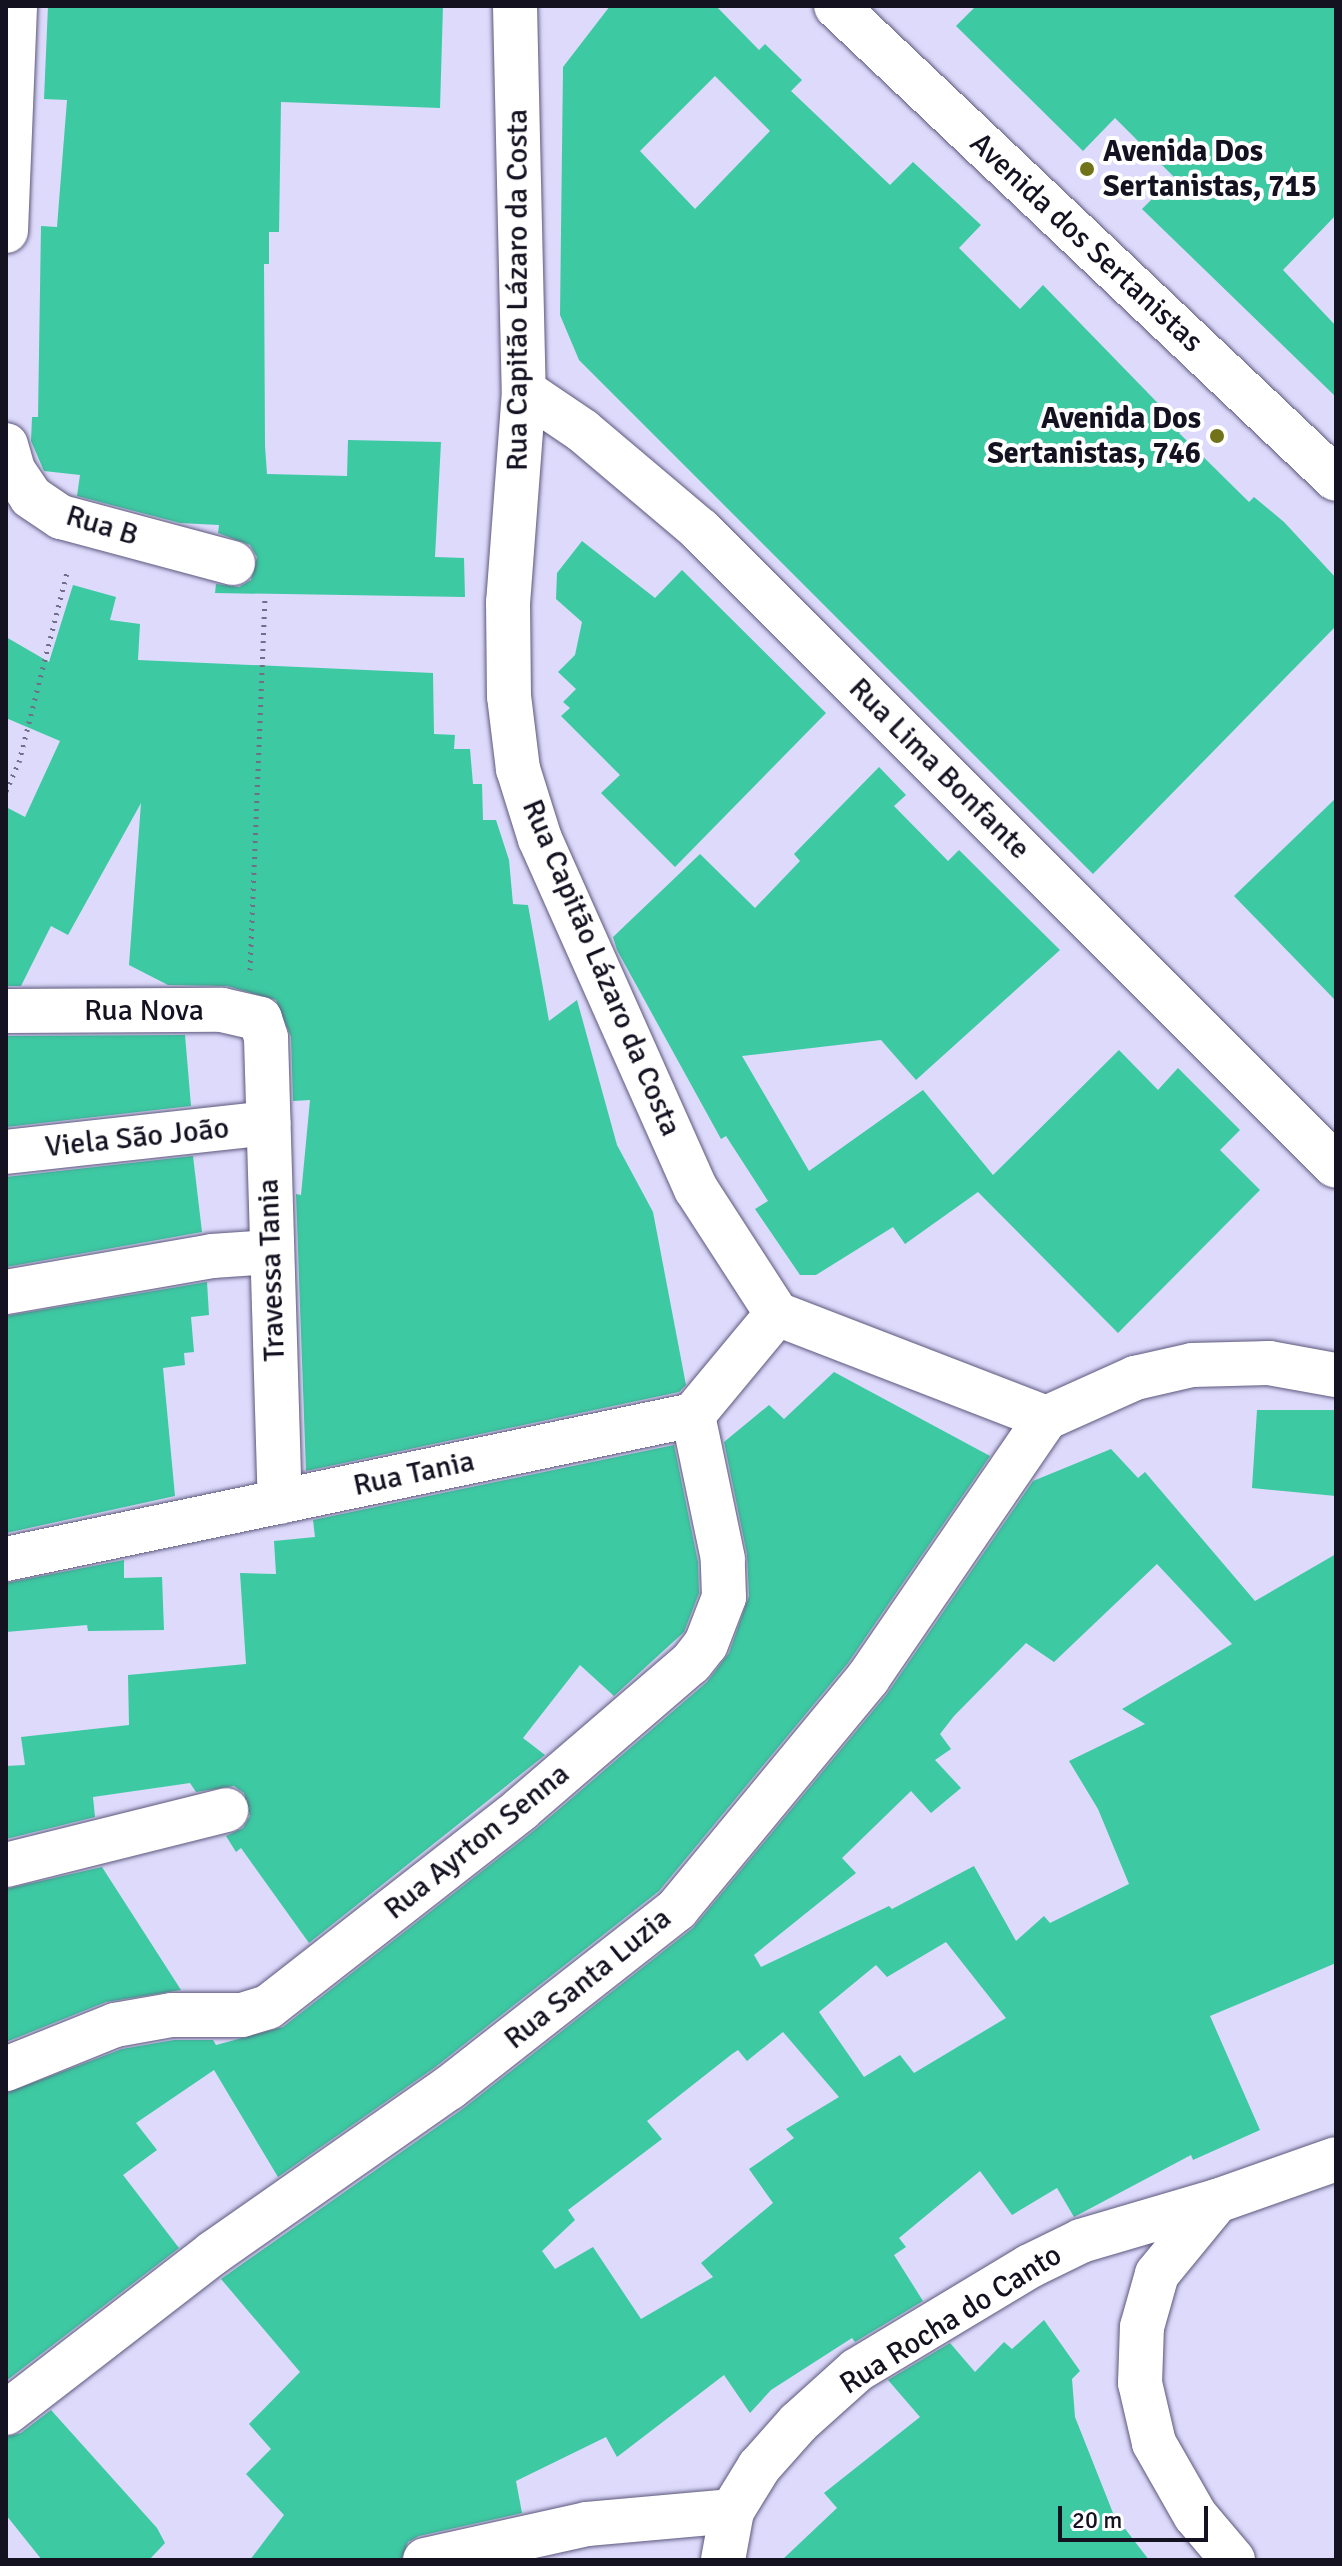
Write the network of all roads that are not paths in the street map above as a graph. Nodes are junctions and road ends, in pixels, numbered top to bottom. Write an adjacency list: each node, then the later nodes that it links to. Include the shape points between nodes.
1 (15, 6): 4 (street)
2 (515, 6): 5 (street, Rua Capitão Lázaro da Costa)
3 (836, 6): 7 (street, Avenida dos Sertanistas)
4 (6, 231)
5 (524, 391): 13 (street, Rua Lima Bonfante, via 583,431 700,530); 16 (street, Rua Capitão Lázaro da Costa, via 508,602 509,696 518,769 540,839 696,1189)
6 (6, 445): 8 (street, Rua B, via 13,470 31,497 80,522)
7 (1336, 479)
8 (233, 563)
9 (6, 1011): 10 (street, Rua Nova)
10 (257, 1026): 11 (street, Travessa Tania)
11 (268, 1123): 12 (street, Viela São João); 14 (street, Travessa Tania)
12 (6, 1152)
13 (1336, 1166)
14 (271, 1252): 15 (street, via 212,1256); 20 (street, Travessa Tania)
15 (6, 1292)
16 (777, 1314): 18 (street); 19 (street)
17 (1336, 1375): 19 (street, via 1269,1363 1192,1365 1135,1378)
18 (693, 1415): 20 (street, Rua Tania); 24 (street, Rua Ayrton Senna, via 723,1559 724,1597 706,1644 691,1663 521,1809 268,2007 242,2015 172,2015 115,2025)
19 (1046, 1418): 27 (street, Rua Santa Luzia, via 868,1678 677,1909 473,2070 213,2253)
20 (280, 1502): 21 (street, Rua Tania)
21 (6, 1559)
22 (226, 1810): 23 (street)
23 (6, 1865)
24 (6, 2069)
25 (1336, 2159): 26 (street)
26 (1217, 2201): 28 (street, Rua Rocha do Canto, via 1081,2241 857,2370 798,2423 759,2467); 31 (street, via 1157,2274 1142,2327 1140,2383 1154,2443 1195,2515)
27 (6, 2413)
28 (732, 2511): 29 (street, via 520,2535); 30 (street, Rua Rocha do Canto)
29 (425, 2560)
30 (723, 2560)
31 (1233, 2560)

